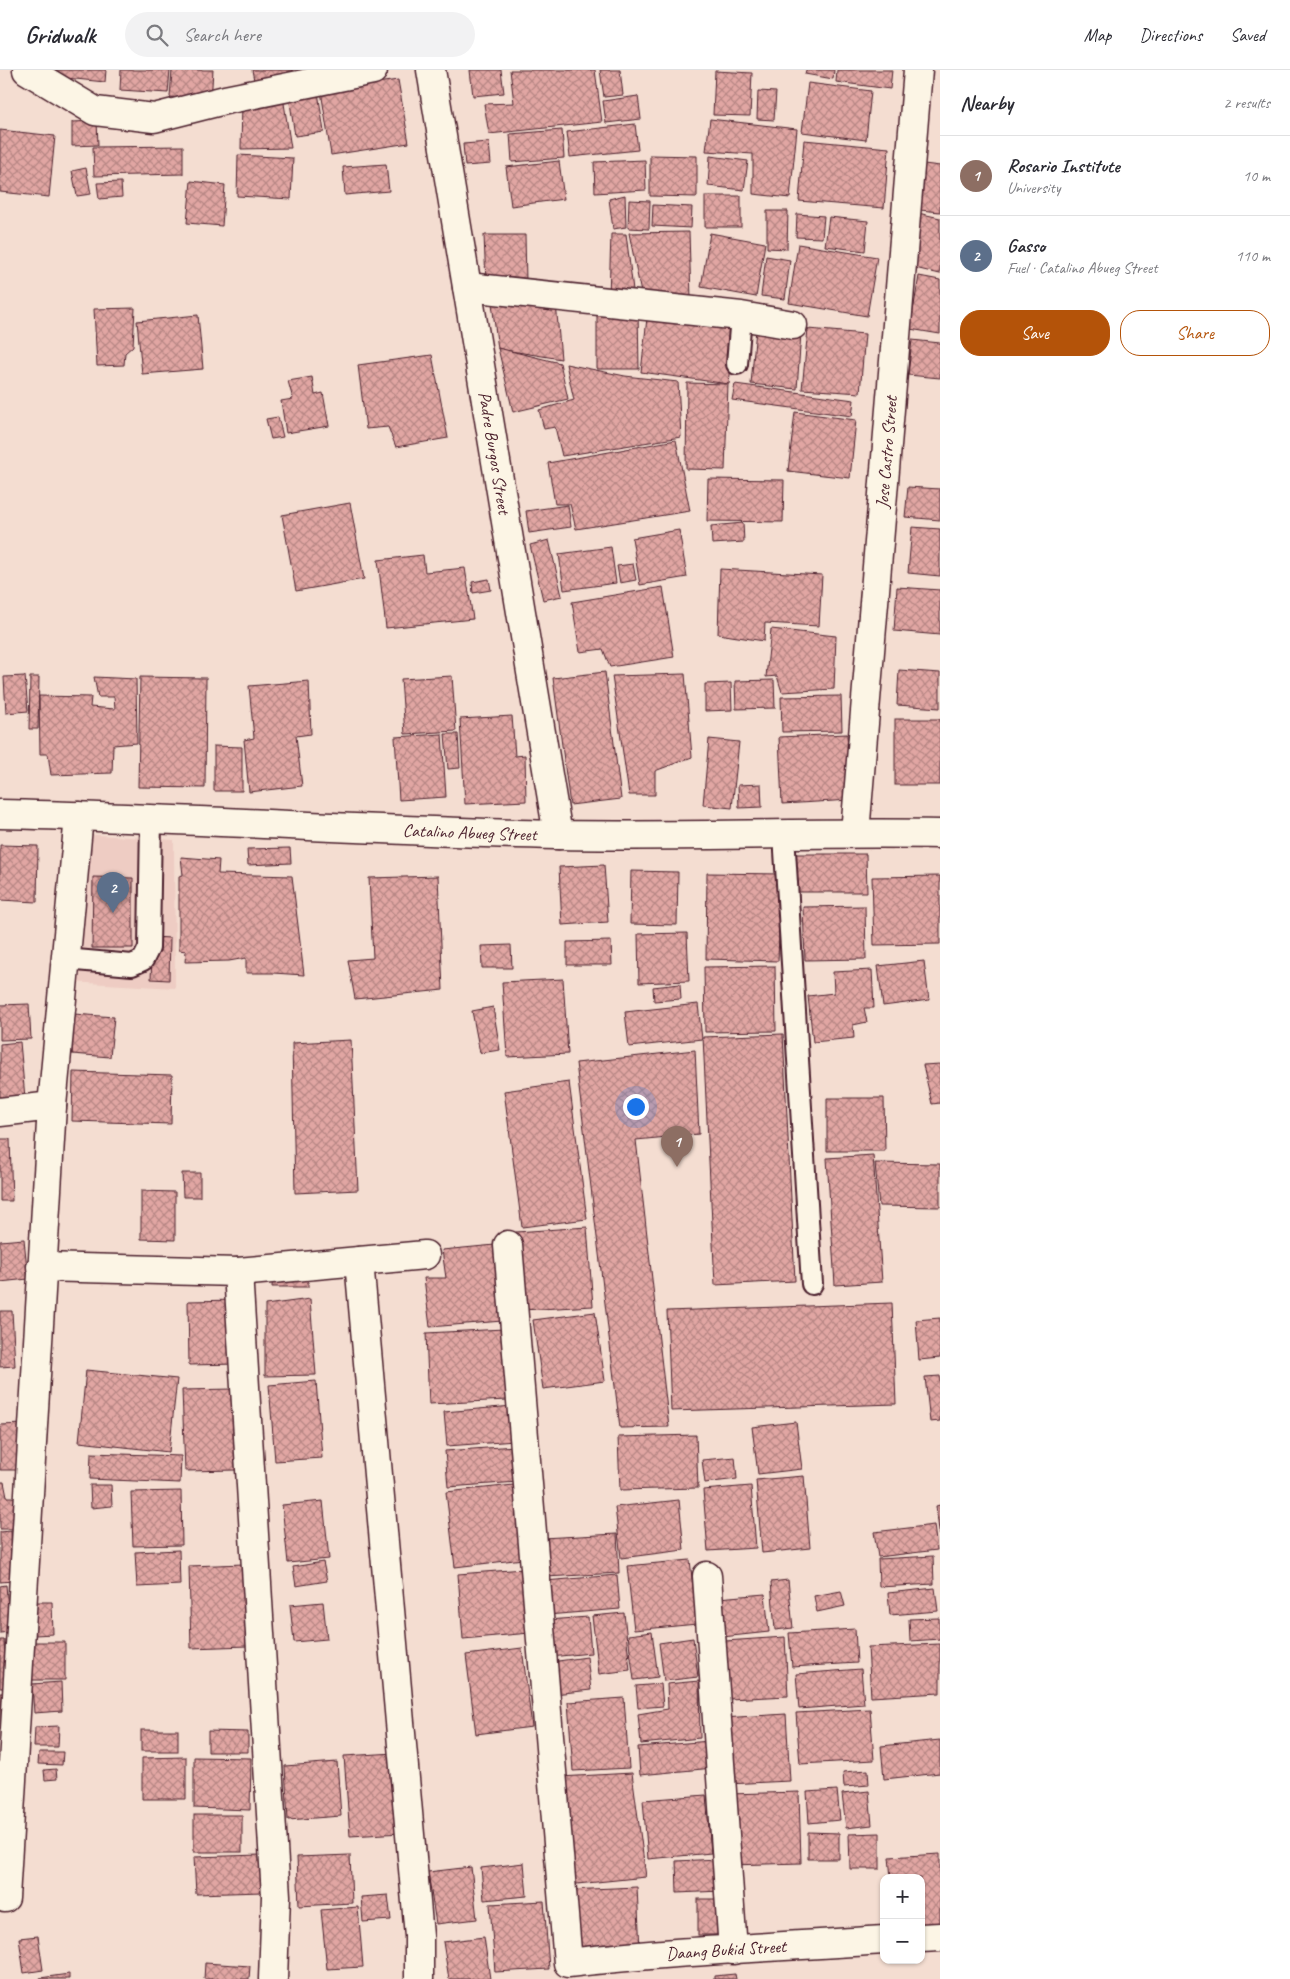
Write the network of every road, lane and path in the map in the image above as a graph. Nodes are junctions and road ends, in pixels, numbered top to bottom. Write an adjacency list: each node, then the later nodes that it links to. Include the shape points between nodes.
1 (28, 70): 2 (street, via 95,111 154,118)
2 (373, 70)
3 (431, 70): 5 (street, Padre Burgos Street)
4 (918, 70): 12 (street, Jose Castro Street)
5 (467, 287): 6 (street); 14 (street, Padre Burgos Street)
6 (741, 316): 7 (street); 8 (lane)
7 (793, 325)
8 (737, 364)
9 (0, 814): 10 (street, Catalino Abueg Street)
10 (79, 816): 11 (street, Catalino Abueg Street); 16 (street)
11 (151, 819): 14 (street, Catalino Abueg Street); 16 (lane, via 149,948 143,960 132,965)
12 (855, 832): 13 (street, Catalino Abueg Street); 15 (street, Catalino Abueg Street)
13 (940, 834)
14 (558, 835): 15 (street, Catalino Abueg Street)
15 (784, 835): 24 (lane)
16 (65, 959): 17 (street)
17 (52, 1106): 18 (street); 22 (street)
18 (0, 1112)
19 (508, 1245): 30 (street, Daang Bukid Street, via 568,1963)
20 (425, 1255): 21 (street)
21 (359, 1261): 23 (street); 32 (street, via 419,1936)
22 (41, 1267): 23 (street); 26 (street)
23 (238, 1272): 31 (street, via 276,1896)
24 (812, 1284)
25 (707, 1576): 30 (street)
26 (5, 1898)
27 (940, 1937): 28 (street)
28 (925, 1938)
29 (880, 1940): 30 (street, Daang Bukid Street)
30 (733, 1950)
31 (273, 1979)
32 (420, 1979)

